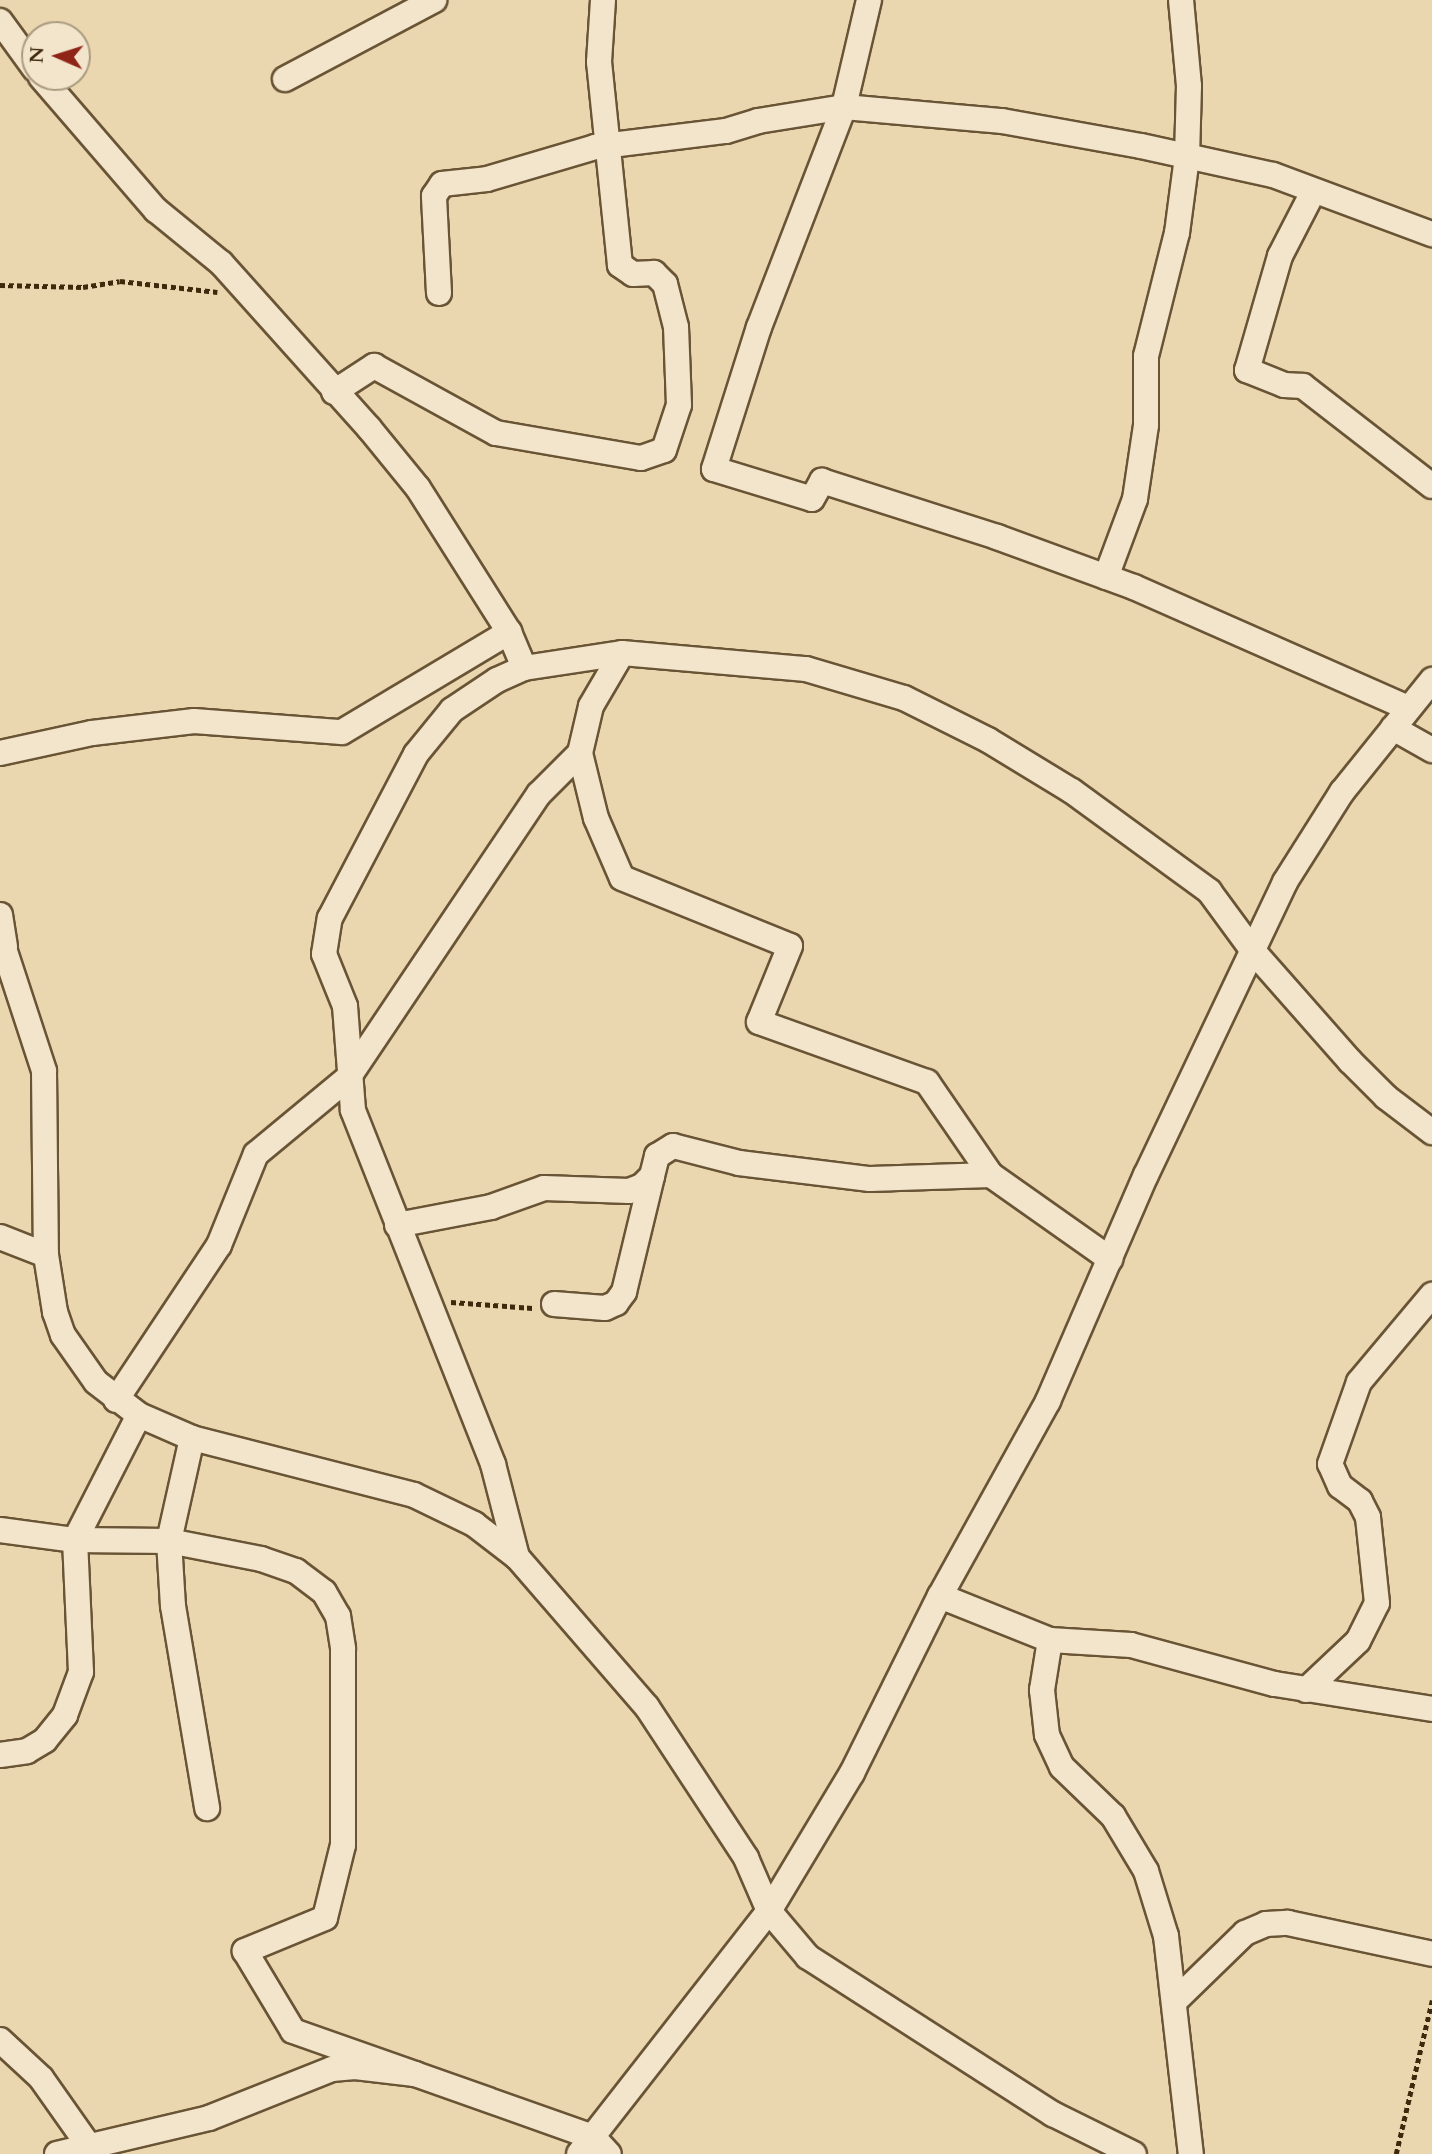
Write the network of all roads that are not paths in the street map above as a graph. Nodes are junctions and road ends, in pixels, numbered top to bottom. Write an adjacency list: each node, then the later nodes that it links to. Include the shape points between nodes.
1 (434, 0): 7 (street)
2 (603, 0): 10 (street, via 599,62)
3 (869, 0): 9 (street)
4 (1181, 0): 11 (street, via 1189,86)
5 (0, 21): 6 (street)
6 (21, 50)
7 (285, 79)
8 (53, 91): 15 (street, via 156,210 221,263)
9 (844, 107): 10 (street, via 726,131); 11 (street, via 1002,121); 17 (street, via 759,327 714,469 812,499 821,481)
10 (611, 146): 14 (street, via 438,188 434,196); 15 (street, via 610,202 620,265 633,274 654,273 665,284 676,327 679,405 664,450 641,457 496,433 373,366)
11 (1187, 157): 12 (street, via 1272,175); 17 (street, via 1177,233 1146,356 1146,425 1135,499)
12 (1313, 192): 13 (street); 16 (street, via 1280,256 1247,370 1283,385 1303,386)
13 (1432, 234)
14 (439, 293)
15 (334, 392): 18 (street, via 418,488)
16 (1432, 485)
17 (1106, 578): 22 (street)
18 (509, 632): 20 (street); 25 (street, via 342,732 194,721 92,733)
19 (622, 653): 20 (street); 26 (street, via 591,706); 29 (street, via 806,669 904,698 988,740 1083,799 1209,891)
20 (524, 668): 30 (street, via 474,692 434,728 392,796 330,918 324,954 345,1006)
21 (1432, 680): 22 (street)
22 (1408, 708): 23 (street)
23 (1393, 728): 24 (street); 29 (street, via 1301,853)
24 (1432, 750)
25 (0, 753)
26 (580, 753): 30 (street, via 539,794); 32 (street, via 596,818 622,878 790,946 760,1022 927,1082)
27 (0, 915): 28 (street)
28 (2, 942): 36 (street, via 44,1071)
29 (1254, 951): 31 (street, via 1350,1061 1386,1097); 37 (street)
30 (348, 1078): 34 (street, via 353,1110); 40 (street, via 256,1154 219,1245)
31 (1432, 1132)
32 (991, 1175): 33 (street, via 870,1179 738,1163 673,1146 657,1156); 37 (street)
33 (652, 1176): 34 (street, via 629,1191 544,1188 491,1207); 39 (street, via 624,1292 616,1303 604,1307)
34 (397, 1225): 46 (street, via 493,1464)
35 (0, 1237): 36 (street)
36 (46, 1255): 40 (street, via 63,1335 96,1382)
37 (1110, 1259): 47 (street, via 1048,1401)
38 (1432, 1295): 49 (street, via 1359,1382 1330,1464 1340,1486 1360,1501 1368,1517 1377,1604 1358,1642)
39 (554, 1304)
40 (116, 1400): 41 (street)
41 (139, 1415): 42 (street); 44 (street)
42 (192, 1438): 45 (street); 46 (street, via 414,1495 474,1524)
43 (0, 1530): 44 (street)
44 (75, 1540): 45 (street); 51 (street, via 81,1671 65,1715 45,1740 27,1751)
45 (169, 1541): 52 (street, via 173,1606); 57 (street, via 261,1559 296,1572 324,1592 338,1616 343,1649 342,1846 325,1918 245,1951 293,2031)
46 (517, 1557): 53 (street, via 654,1718 746,1858)
47 (940, 1596): 48 (street); 53 (street, via 852,1773)
48 (1050, 1640): 49 (street, via 1131,1645); 55 (street, via 1042,1690 1047,1735 1062,1767 1113,1816 1146,1871 1166,1936)
49 (1306, 1690): 50 (street)
50 (1432, 1709)
51 (0, 1755)
52 (207, 1808)
53 (769, 1911): 59 (street); 61 (street, via 787,1937 839,1980 1053,2114)
54 (1432, 1954): 55 (street, via 1288,1923 1265,1924 1245,1933)
55 (1174, 2003): 62 (street)
56 (0, 2040): 58 (street, via 41,2078)
57 (415, 2074): 58 (street, via 379,2068 332,2069 209,2118); 59 (street)
58 (89, 2146): 60 (street)
59 (593, 2148)
60 (57, 2154)
61 (1134, 2154)
62 (1191, 2154)

